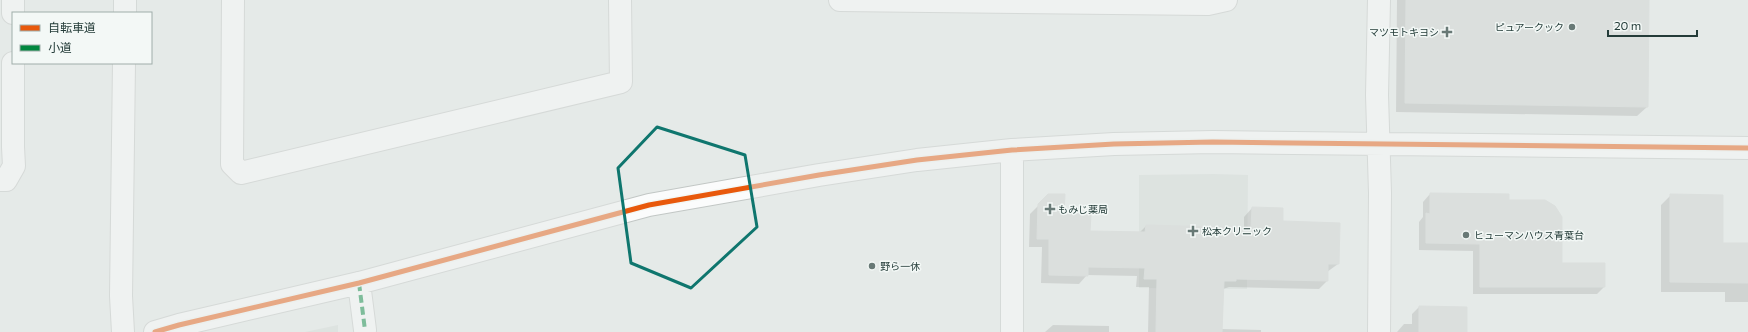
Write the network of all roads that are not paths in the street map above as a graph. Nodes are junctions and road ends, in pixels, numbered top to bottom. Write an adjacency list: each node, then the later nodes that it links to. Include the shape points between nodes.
1 (13, 0): 8 (street)
2 (125, 0): 9 (street)
3 (233, 0): 4 (street, via 232,164 241,173 620,82)
4 (620, 0)
5 (840, 0): 6 (street, via 1208,4)
6 (1226, 0)
7 (1378, 0): 12 (street)
8 (13, 12)
9 (125, 12)
10 (13, 64): 15 (street, via 14,166 6,180)
11 (124, 64): 18 (street, via 121,296)
12 (1378, 144): 13 (street); 14 (street, via 1213,142); 21 (street)
13 (1748, 148)
14 (1012, 150): 16 (street, via 917,160 648,206); 20 (street)
15 (0, 180)
16 (359, 283): 17 (street); 19 (street)
17 (365, 330)
18 (123, 332)
19 (155, 332)
20 (1012, 332)
21 (1379, 332)

